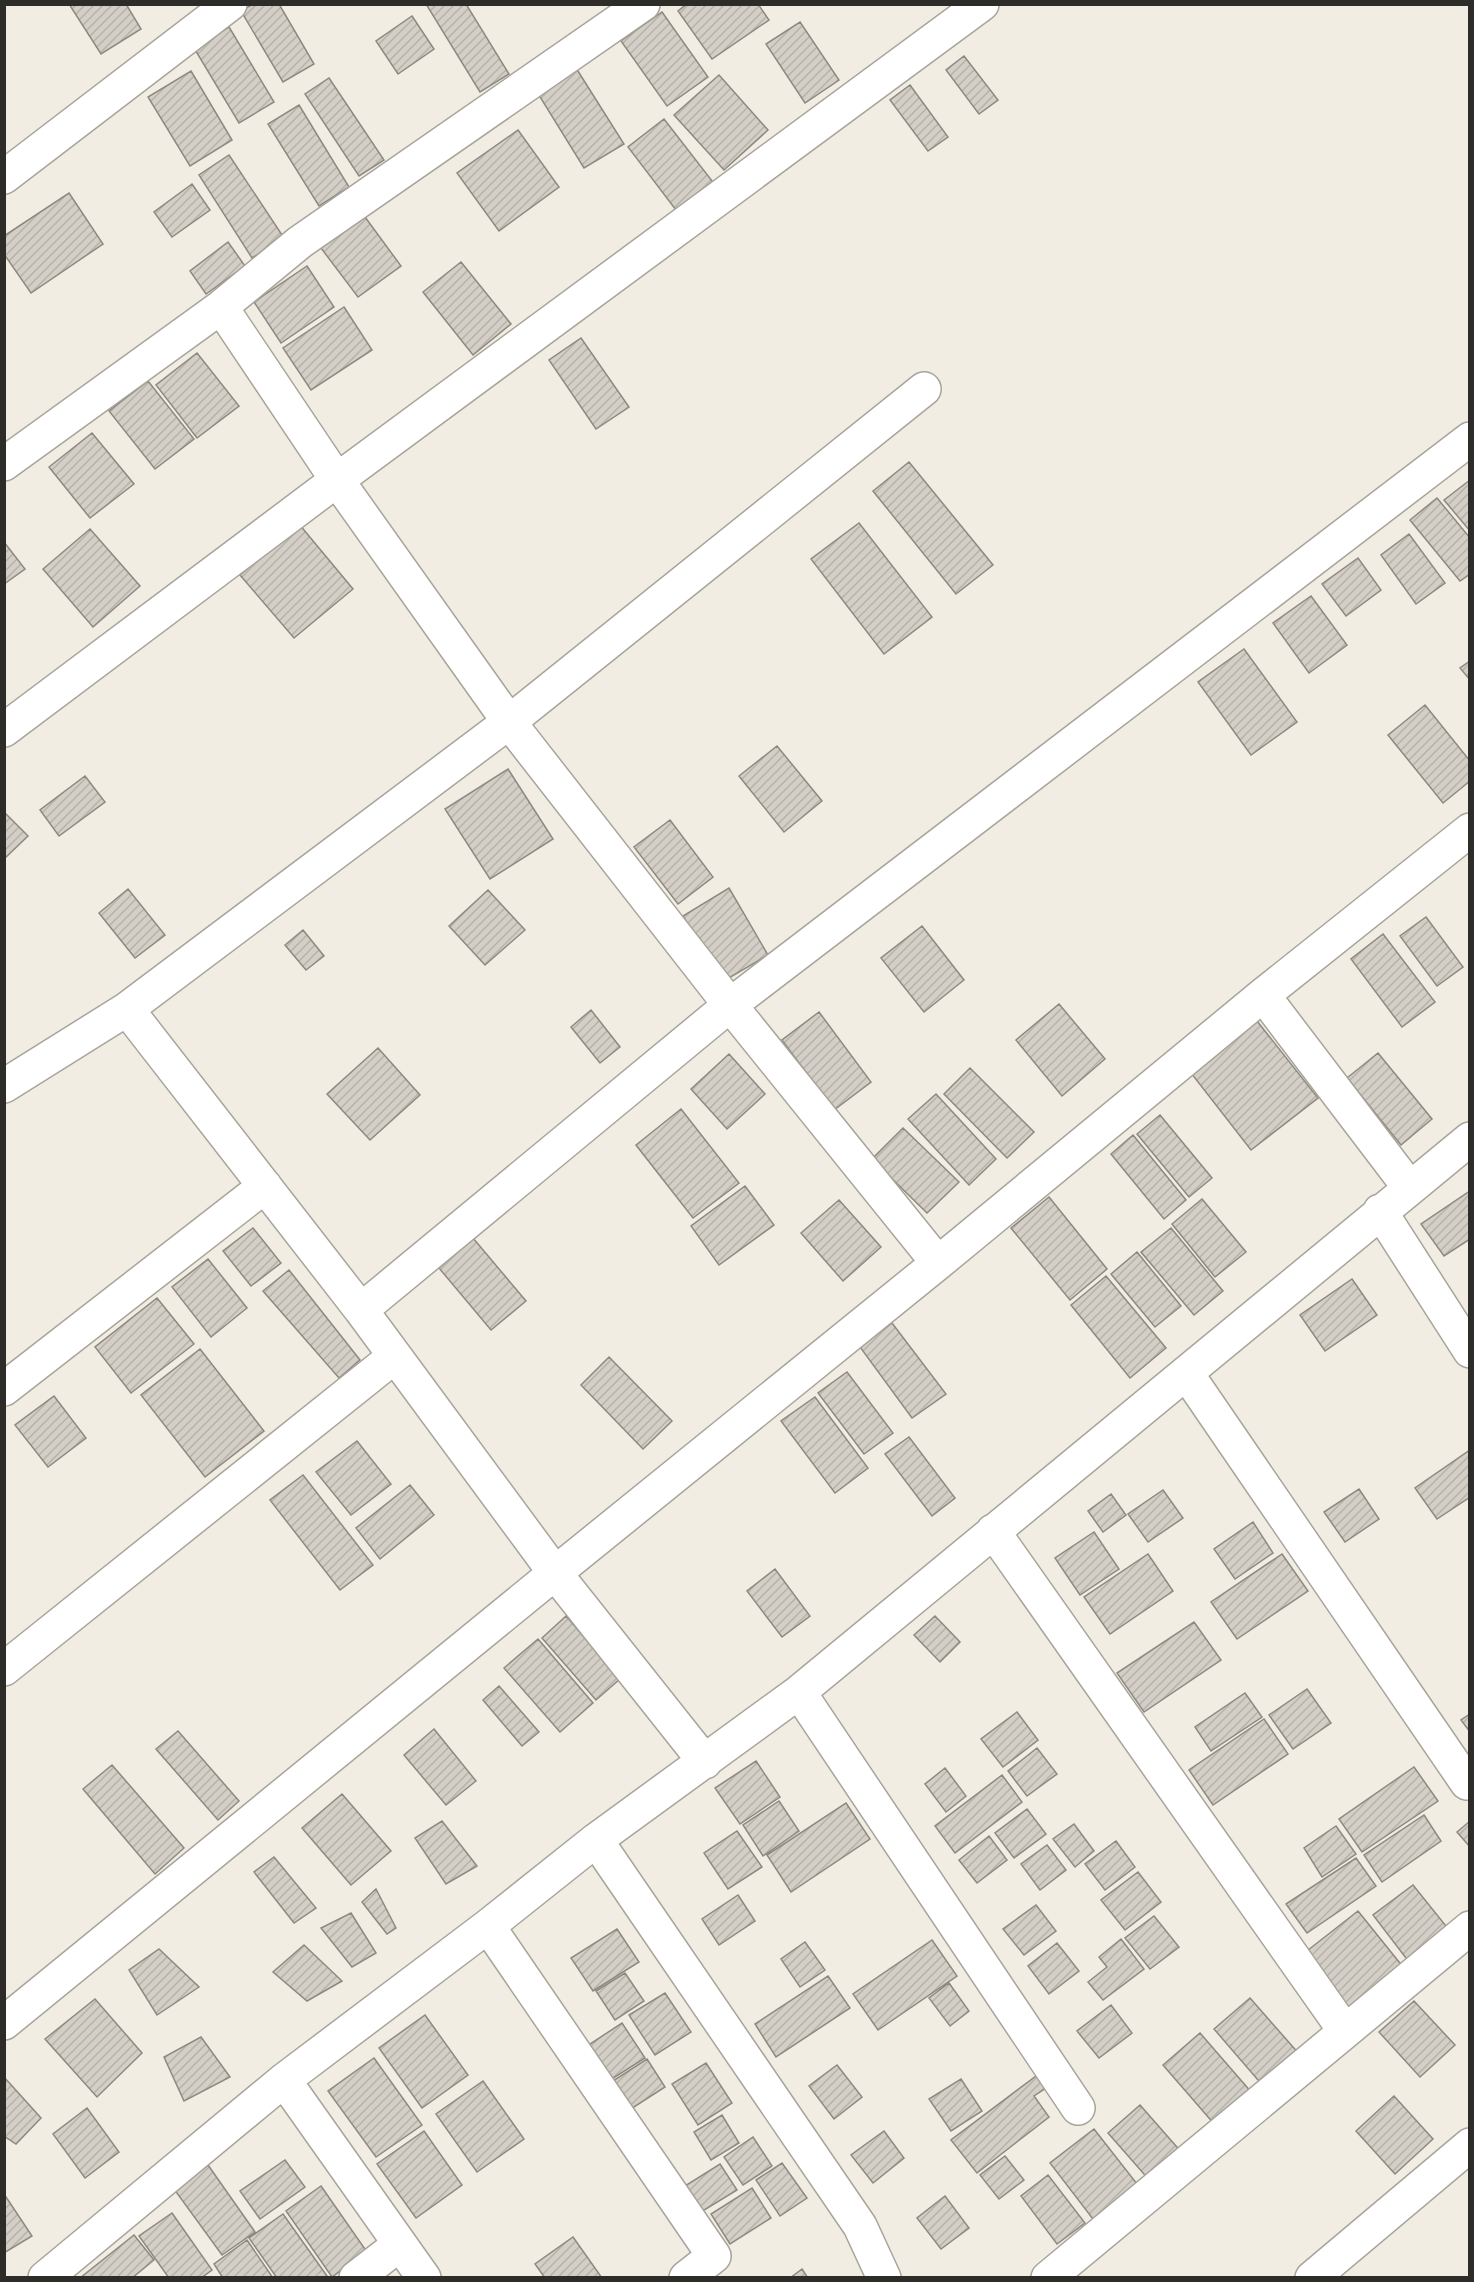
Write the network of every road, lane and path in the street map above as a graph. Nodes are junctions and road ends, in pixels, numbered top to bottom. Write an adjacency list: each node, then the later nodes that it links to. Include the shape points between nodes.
1 (230, 4): 4 (street)
2 (643, 4): 5 (street, via 300,242)
3 (982, 4): 9 (street)
4 (4, 177)
5 (221, 307): 8 (street); 9 (street)
6 (924, 389): 10 (street)
7 (1470, 439): 14 (street)
8 (4, 464)
9 (337, 480): 10 (street); 11 (street)
10 (509, 722): 14 (street); 15 (street)
11 (4, 730)
12 (1470, 830): 13 (street)
13 (1263, 995): 19 (street); 21 (street)
14 (730, 1005): 21 (street); 22 (street)
15 (127, 1009): 16 (street); 18 (street)
16 (4, 1086)
17 (1470, 1139): 19 (street)
18 (265, 1186): 22 (street); 26 (street)
19 (1409, 1187): 20 (street)
20 (1380, 1211): 23 (street); 25 (street)
21 (938, 1263): 28 (street)
22 (361, 1310): 24 (street)
23 (1470, 1351)
24 (395, 1356): 28 (street); 29 (street)
25 (1186, 1374): 27 (street); 32 (street)
26 (4, 1389)
27 (993, 1531): 30 (street); 37 (street)
28 (555, 1573): 31 (street); 36 (street)
29 (4, 1670)
30 (799, 1692): 31 (street); 39 (street)
31 (705, 1762): 33 (street)
32 (1467, 1783)
33 (596, 1840): 34 (street); 46 (street, via 860,2226)
34 (488, 1926): 38 (street); 45 (street, via 714,2256)
35 (1470, 1928): 37 (street)
36 (4, 2023)
37 (1345, 2031): 47 (street)
38 (284, 2080): 41 (street); 42 (street)
39 (1078, 2108)
40 (1470, 2145): 48 (street)
41 (400, 2244): 43 (street); 44 (street)
42 (45, 2277)
43 (356, 2277)
44 (424, 2277)
45 (686, 2277)
46 (884, 2277)
47 (1048, 2277)
48 (1312, 2277)

